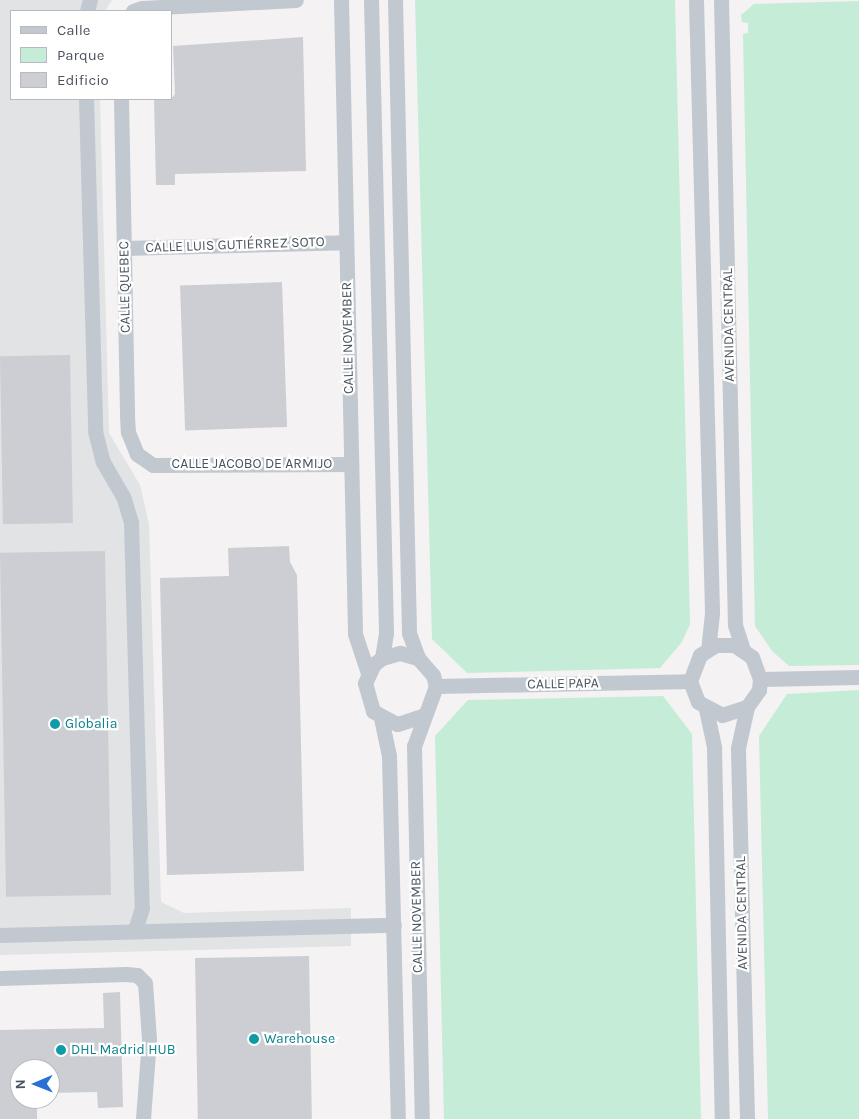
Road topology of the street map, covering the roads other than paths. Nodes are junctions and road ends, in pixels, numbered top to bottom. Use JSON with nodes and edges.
{"nodes":[{"id":1,"x":296,"y":0,"type":"edge"},
{"id":2,"x":341,"y":0,"type":"edge"},
{"id":3,"x":371,"y":0,"type":"edge"},
{"id":4,"x":395,"y":0,"type":"edge"},
{"id":5,"x":696,"y":0,"type":"edge"},
{"id":6,"x":721,"y":0,"type":"edge"},
{"id":7,"x":137,"y":9,"type":"edge"},
{"id":8,"x":86,"y":100,"type":"edge"},
{"id":9,"x":121,"y":100,"type":"edge"},
{"id":10,"x":346,"y":242,"type":"junction"},
{"id":11,"x":124,"y":248,"type":"junction"},
{"id":12,"x":351,"y":464,"type":"junction"},
{"id":13,"x":153,"y":465,"type":"joint"},
{"id":14,"x":708,"y":649,"type":"junction"},
{"id":15,"x":743,"y":649,"type":"junction"},
{"id":16,"x":382,"y":658,"type":"junction"},
{"id":17,"x":418,"y":658,"type":"junction"},
{"id":18,"x":368,"y":673,"type":"junction"},
{"id":19,"x":859,"y":677,"type":"edge"},
{"id":20,"x":760,"y":679,"type":"junction"},
{"id":21,"x":690,"y":682,"type":"junction"},
{"id":22,"x":436,"y":686,"type":"junction"},
{"id":23,"x":747,"y":707,"type":"junction"},
{"id":24,"x":706,"y":709,"type":"junction"},
{"id":25,"x":422,"y":716,"type":"junction"},
{"id":26,"x":381,"y":718,"type":"junction"},
{"id":27,"x":394,"y":925,"type":"junction"},
{"id":28,"x":135,"y":930,"type":"junction"},
{"id":29,"x":0,"y":935,"type":"edge"},
{"id":30,"x":0,"y":978,"type":"edge"},
{"id":31,"x":143,"y":1119,"type":"edge"},
{"id":32,"x":398,"y":1119,"type":"edge"},
{"id":33,"x":422,"y":1119,"type":"edge"},
{"id":34,"x":722,"y":1119,"type":"edge"},
{"id":35,"x":747,"y":1119,"type":"edge"}],
"edges":[{"from":1,"to":7,"type":"street"},
{"from":2,"to":10,"type":"street","name":"CALLE NOVEMBER"},
{"from":3,"to":16,"type":"street"},
{"from":4,"to":17,"type":"street"},
{"from":5,"to":14,"type":"street","name":"AVENIDA CENTRAL"},
{"from":6,"to":15,"type":"street","name":"AVENIDA CENTRAL"},
{"from":8,"to":28,"type":"street"},
{"from":9,"to":11,"type":"street","name":"CALLE QUEBEC"},
{"from":10,"to":11,"type":"street","name":"CALLE LUIS GUTIÉRREZ SOTO"},
{"from":10,"to":12,"type":"street","name":"CALLE NOVEMBER"},
{"from":11,"to":13,"type":"street","name":"CALLE QUEBEC"},
{"from":12,"to":13,"type":"street","name":"CALLE JACOBO DE ARMIJO"},
{"from":12,"to":18,"type":"street","name":"CALLE NOVEMBER"},
{"from":14,"to":15,"type":"street"},
{"from":14,"to":21,"type":"street"},
{"from":15,"to":20,"type":"street"},
{"from":16,"to":17,"type":"street"},
{"from":16,"to":18,"type":"street"},
{"from":17,"to":22,"type":"street"},
{"from":18,"to":26,"type":"street"},
{"from":19,"to":20,"type":"street"},
{"from":20,"to":23,"type":"street"},
{"from":21,"to":22,"type":"street","name":"CALLE PAPA"},
{"from":21,"to":24,"type":"street"},
{"from":22,"to":25,"type":"street"},
{"from":23,"to":24,"type":"street"},
{"from":23,"to":35,"type":"street","name":"AVENIDA CENTRAL"},
{"from":24,"to":34,"type":"street","name":"AVENIDA CENTRAL"},
{"from":25,"to":26,"type":"street"},
{"from":25,"to":33,"type":"street","name":"CALLE NOVEMBER"},
{"from":26,"to":27,"type":"street","name":"CALLE NOVEMBER"},
{"from":27,"to":28,"type":"street","name":"CALLE NOVEMBER"},
{"from":27,"to":32,"type":"street","name":"CALLE NOVEMBER"},
{"from":28,"to":29,"type":"street","name":"CALLE NOVEMBER"},
{"from":30,"to":31,"type":"street"}]}
